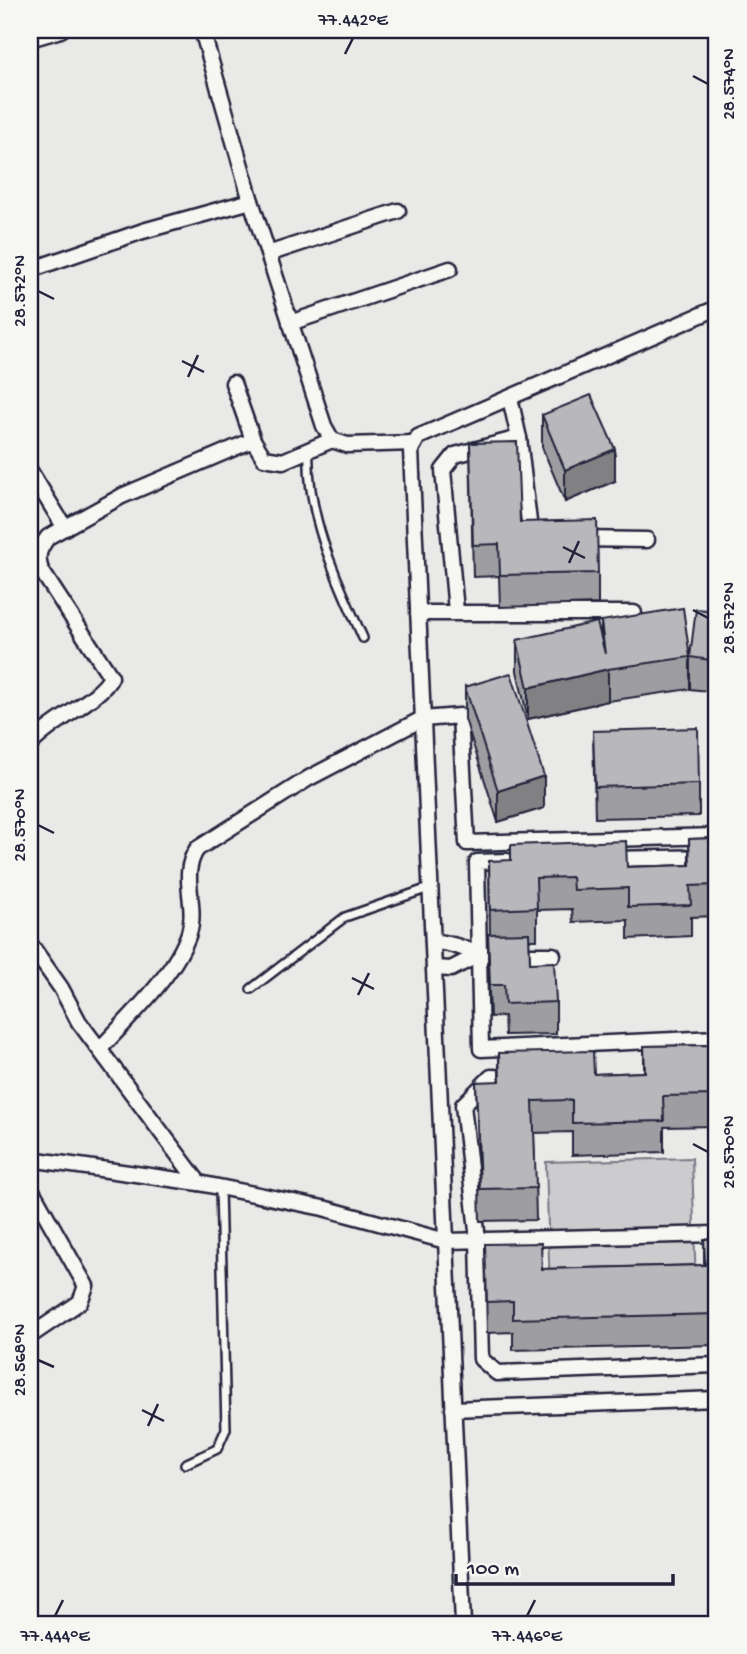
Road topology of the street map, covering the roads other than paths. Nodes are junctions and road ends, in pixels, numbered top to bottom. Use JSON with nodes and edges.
{"nodes":[{"id":1,"x":61,"y":30,"type":"edge"},
{"id":2,"x":202,"y":30,"type":"edge"},
{"id":3,"x":30,"y":39,"type":"edge"},
{"id":4,"x":251,"y":201,"type":"junction"},
{"id":5,"x":398,"y":211,"type":"dead end"},
{"id":6,"x":268,"y":254,"type":"junction"},
{"id":7,"x":450,"y":269,"type":"dead end"},
{"id":8,"x":30,"y":270,"type":"edge"},
{"id":9,"x":717,"y":308,"type":"edge"},
{"id":10,"x":290,"y":323,"type":"junction"},
{"id":11,"x":233,"y":383,"type":"dead end"},
{"id":12,"x":510,"y":398,"type":"junction"},
{"id":13,"x":519,"y":438,"type":"junction"},
{"id":14,"x":253,"y":440,"type":"junction"},
{"id":15,"x":332,"y":440,"type":"junction"},
{"id":16,"x":414,"y":443,"type":"junction"},
{"id":17,"x":309,"y":450,"type":"junction"},
{"id":18,"x":30,"y":471,"type":"edge"},
{"id":19,"x":65,"y":528,"type":"junction"},
{"id":20,"x":647,"y":540,"type":"dead end"},
{"id":21,"x":456,"y":611,"type":"junction"},
{"id":22,"x":418,"y":613,"type":"junction"},
{"id":23,"x":634,"y":613,"type":"edge"},
{"id":24,"x":363,"y":638,"type":"dead end"},
{"id":25,"x":422,"y":719,"type":"junction"},
{"id":26,"x":30,"y":746,"type":"edge"},
{"id":27,"x":717,"y":836,"type":"edge"},
{"id":28,"x":717,"y":857,"type":"edge"},
{"id":29,"x":597,"y":859,"type":"edge"},
{"id":30,"x":517,"y":861,"type":"edge"},
{"id":31,"x":430,"y":888,"type":"junction"},
{"id":32,"x":433,"y":942,"type":"junction"},
{"id":33,"x":30,"y":944,"type":"edge"},
{"id":34,"x":480,"y":954,"type":"junction"},
{"id":35,"x":553,"y":955,"type":"dead end"},
{"id":36,"x":434,"y":968,"type":"junction"},
{"id":37,"x":251,"y":989,"type":"dead end"},
{"id":38,"x":717,"y":1038,"type":"edge"},
{"id":39,"x":100,"y":1049,"type":"junction"},
{"id":40,"x":538,"y":1078,"type":"edge"},
{"id":41,"x":30,"y":1159,"type":"edge"},
{"id":42,"x":199,"y":1183,"type":"junction"},
{"id":43,"x":30,"y":1188,"type":"edge"},
{"id":44,"x":220,"y":1188,"type":"junction"},
{"id":45,"x":717,"y":1234,"type":"edge"},
{"id":46,"x":478,"y":1240,"type":"junction"},
{"id":47,"x":446,"y":1241,"type":"junction"},
{"id":48,"x":30,"y":1336,"type":"edge"},
{"id":49,"x":717,"y":1365,"type":"edge"},
{"id":50,"x":717,"y":1399,"type":"edge"},
{"id":51,"x":453,"y":1409,"type":"junction"},
{"id":52,"x":185,"y":1464,"type":"dead end"},
{"id":53,"x":463,"y":1624,"type":"edge"}],
"edges":[{"from":1,"to":3,"type":"street"},
{"from":2,"to":4,"type":"street"},
{"from":4,"to":6,"type":"street"},
{"from":4,"to":8,"type":"street"},
{"from":5,"to":6,"type":"street"},
{"from":6,"to":10,"type":"street"},
{"from":7,"to":10,"type":"street"},
{"from":9,"to":12,"type":"street"},
{"from":10,"to":15,"type":"street"},
{"from":11,"to":14,"type":"street"},
{"from":12,"to":13,"type":"street"},
{"from":12,"to":16,"type":"street"},
{"from":13,"to":20,"type":"street"},
{"from":13,"to":21,"type":"street"},
{"from":14,"to":17,"type":"street"},
{"from":14,"to":19,"type":"street"},
{"from":15,"to":16,"type":"street"},
{"from":15,"to":17,"type":"street"},
{"from":16,"to":22,"type":"street"},
{"from":17,"to":24,"type":"lane"},
{"from":18,"to":19,"type":"street"},
{"from":19,"to":26,"type":"street"},
{"from":21,"to":22,"type":"street"},
{"from":21,"to":23,"type":"street"},
{"from":22,"to":25,"type":"street"},
{"from":25,"to":27,"type":"street"},
{"from":25,"to":31,"type":"street"},
{"from":25,"to":39,"type":"street"},
{"from":28,"to":29,"type":"street"},
{"from":30,"to":34,"type":"street"},
{"from":31,"to":32,"type":"street"},
{"from":31,"to":37,"type":"lane"},
{"from":32,"to":34,"type":"street"},
{"from":32,"to":36,"type":"street"},
{"from":33,"to":39,"type":"street"},
{"from":34,"to":35,"type":"street"},
{"from":34,"to":36,"type":"street"},
{"from":34,"to":38,"type":"street"},
{"from":36,"to":47,"type":"street"},
{"from":39,"to":42,"type":"street"},
{"from":40,"to":46,"type":"street"},
{"from":41,"to":42,"type":"street"},
{"from":42,"to":44,"type":"street"},
{"from":43,"to":48,"type":"street"},
{"from":44,"to":47,"type":"street"},
{"from":44,"to":52,"type":"lane"},
{"from":45,"to":46,"type":"street"},
{"from":46,"to":47,"type":"street"},
{"from":46,"to":49,"type":"street"},
{"from":47,"to":51,"type":"street"},
{"from":50,"to":51,"type":"street"},
{"from":51,"to":53,"type":"street"}]}
